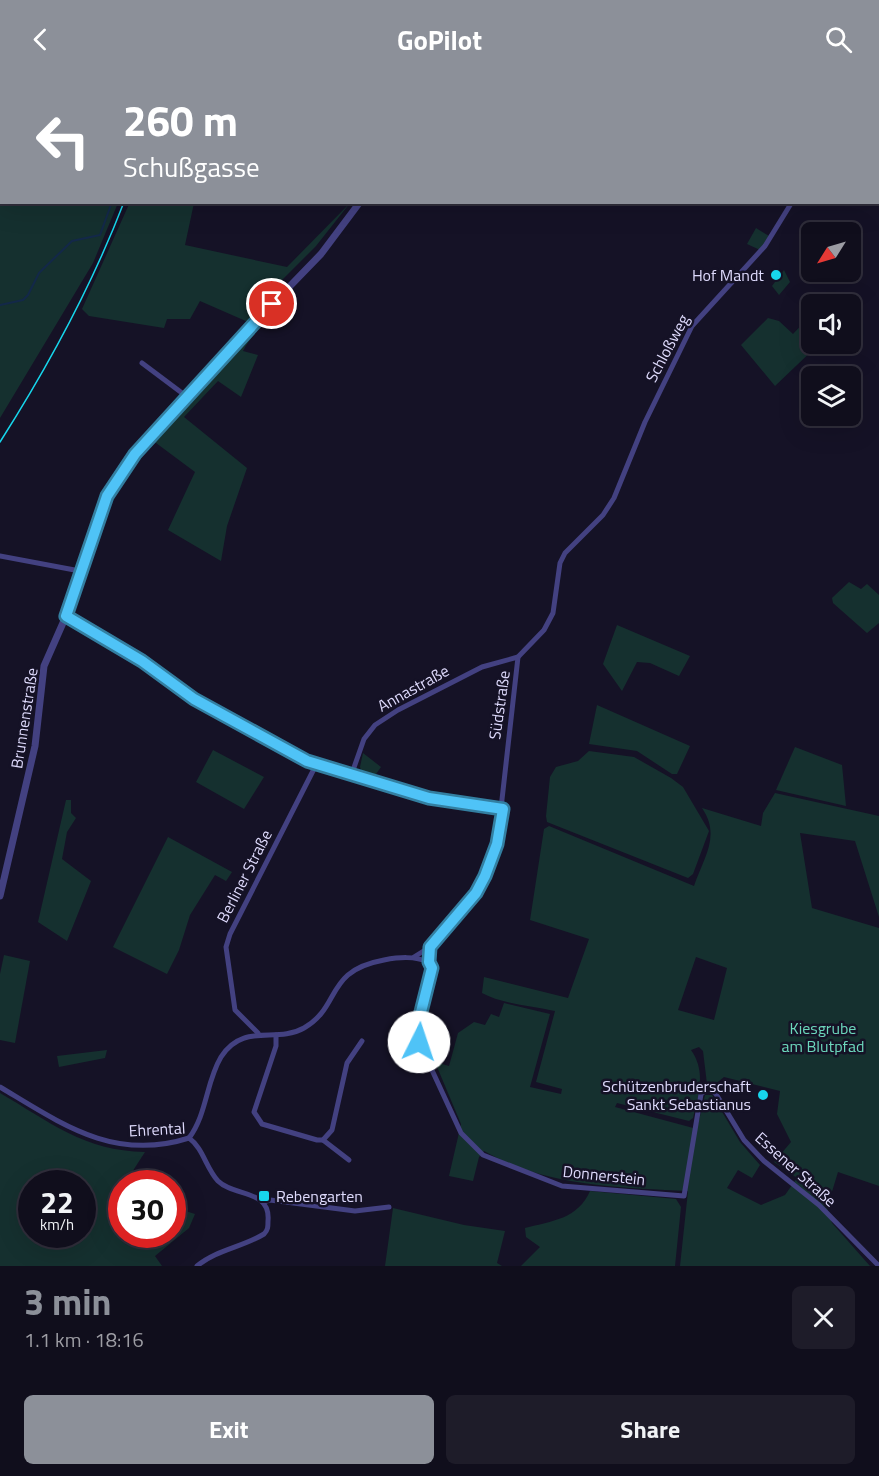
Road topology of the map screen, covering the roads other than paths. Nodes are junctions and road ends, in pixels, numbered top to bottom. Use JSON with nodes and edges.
{"nodes":[{"id":1,"x":358,"y":204,"type":"edge"},
{"id":2,"x":791,"y":204,"type":"edge"},
{"id":3,"x":142,"y":363,"type":"dead end"},
{"id":4,"x":186,"y":396,"type":"junction"},
{"id":5,"x":616,"y":495,"type":"joint"},
{"id":6,"x":0,"y":556,"type":"edge"},
{"id":7,"x":80,"y":571,"type":"junction"},
{"id":8,"x":66,"y":616,"type":"junction"},
{"id":9,"x":518,"y":657,"type":"junction"},
{"id":10,"x":316,"y":765,"type":"junction"},
{"id":11,"x":351,"y":776,"type":"junction"},
{"id":12,"x":503,"y":809,"type":"junction"},
{"id":13,"x":0,"y":896,"type":"edge"},
{"id":14,"x":430,"y":947,"type":"junction"},
{"id":15,"x":414,"y":957,"type":"junction"},
{"id":16,"x":429,"y":962,"type":"junction"},
{"id":17,"x":258,"y":1033,"type":"junction"},
{"id":18,"x":276,"y":1035,"type":"junction"},
{"id":19,"x":362,"y":1041,"type":"dead end"},
{"id":20,"x":0,"y":1087,"type":"edge"},
{"id":21,"x":704,"y":1090,"type":"joint"},
{"id":22,"x":189,"y":1138,"type":"junction"},
{"id":23,"x":323,"y":1140,"type":"junction"},
{"id":24,"x":349,"y":1160,"type":"dead end"},
{"id":25,"x":263,"y":1202,"type":"junction"},
{"id":26,"x":389,"y":1207,"type":"dead end"},
{"id":27,"x":196,"y":1266,"type":"edge"},
{"id":28,"x":879,"y":1266,"type":"edge"}],
"edges":[{"from":1,"to":4,"type":"street","name":"Brunnenstraße"},
{"from":2,"to":5,"type":"street","name":"Schloßweg"},
{"from":3,"to":4,"type":"street"},
{"from":4,"to":7,"type":"street","name":"Brunnenstraße"},
{"from":5,"to":9,"type":"street","name":"Südstraße"},
{"from":6,"to":7,"type":"street"},
{"from":7,"to":8,"type":"street","name":"Brunnenstraße"},
{"from":8,"to":10,"type":"street"},
{"from":8,"to":13,"type":"street","name":"Brunnenstraße"},
{"from":9,"to":11,"type":"street","name":"Annastraße"},
{"from":9,"to":12,"type":"street","name":"Südstraße"},
{"from":10,"to":11,"type":"street"},
{"from":10,"to":17,"type":"street","name":"Berliner Straße"},
{"from":11,"to":12,"type":"street"},
{"from":12,"to":14,"type":"street"},
{"from":14,"to":15,"type":"street"},
{"from":14,"to":16,"type":"street","name":"Donnerstein"},
{"from":15,"to":16,"type":"street"},
{"from":15,"to":18,"type":"street"},
{"from":16,"to":21,"type":"street","name":"Donnerstein"},
{"from":17,"to":18,"type":"street"},
{"from":17,"to":22,"type":"street"},
{"from":18,"to":23,"type":"street"},
{"from":19,"to":23,"type":"street"},
{"from":20,"to":22,"type":"street","name":"Ehrental"},
{"from":21,"to":28,"type":"street","name":"Essener Straße"},
{"from":22,"to":25,"type":"street","name":"Ehrental"},
{"from":23,"to":24,"type":"street"},
{"from":25,"to":26,"type":"street"},
{"from":25,"to":27,"type":"street"}]}
